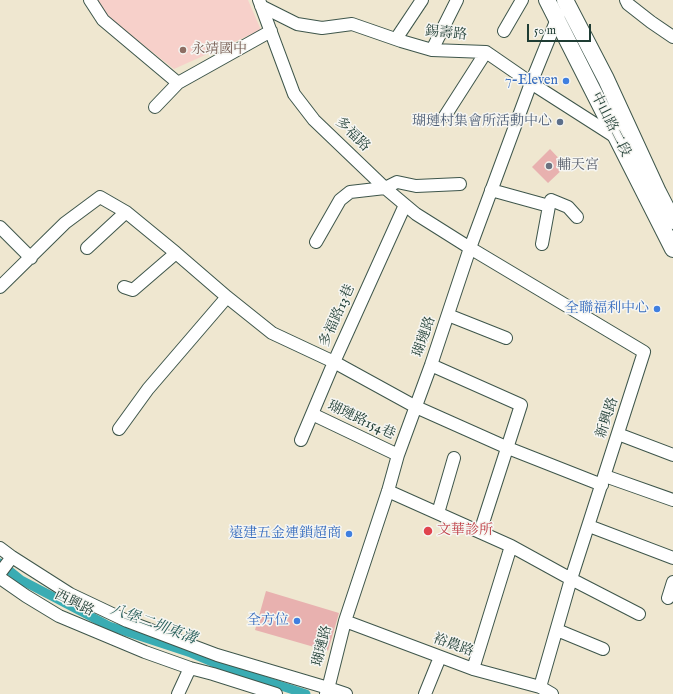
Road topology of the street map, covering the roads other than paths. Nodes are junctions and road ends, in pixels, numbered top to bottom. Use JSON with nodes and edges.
{"nodes":[{"id":1,"x":90,"y":0,"type":"edge"},
{"id":2,"x":422,"y":0,"type":"edge"},
{"id":3,"x":457,"y":0,"type":"edge"},
{"id":4,"x":522,"y":0,"type":"edge"},
{"id":5,"x":547,"y":0,"type":"edge"},
{"id":6,"x":565,"y":0,"type":"edge"},
{"id":7,"x":626,"y":0,"type":"edge"},
{"id":8,"x":260,"y":3,"type":"edge"},
{"id":9,"x":557,"y":20,"type":"junction"},
{"id":10,"x":271,"y":31,"type":"junction"},
{"id":11,"x":504,"y":31,"type":"dead end"},
{"id":12,"x":673,"y":37,"type":"edge"},
{"id":13,"x":396,"y":39,"type":"junction"},
{"id":14,"x":432,"y":50,"type":"junction"},
{"id":15,"x":486,"y":52,"type":"junction"},
{"id":16,"x":178,"y":83,"type":"junction"},
{"id":17,"x":530,"y":84,"type":"junction"},
{"id":18,"x":154,"y":107,"type":"dead end"},
{"id":19,"x":445,"y":116,"type":"dead end"},
{"id":20,"x":617,"y":138,"type":"junction"},
{"id":21,"x":460,"y":184,"type":"dead end"},
{"id":22,"x":385,"y":188,"type":"junction"},
{"id":23,"x":491,"y":190,"type":"junction"},
{"id":24,"x":405,"y":205,"type":"junction"},
{"id":25,"x":549,"y":206,"type":"junction"},
{"id":26,"x":126,"y":212,"type":"junction"},
{"id":27,"x":577,"y":217,"type":"dead end"},
{"id":28,"x":670,"y":225,"type":"edge"},
{"id":29,"x":0,"y":228,"type":"edge"},
{"id":30,"x":316,"y":242,"type":"dead end"},
{"id":31,"x":542,"y":244,"type":"dead end"},
{"id":32,"x":87,"y":248,"type":"dead end"},
{"id":33,"x":470,"y":248,"type":"junction"},
{"id":34,"x":673,"y":249,"type":"edge"},
{"id":35,"x":176,"y":253,"type":"junction"},
{"id":36,"x":31,"y":258,"type":"junction"},
{"id":37,"x":0,"y":287,"type":"edge"},
{"id":38,"x":124,"y":288,"type":"dead end"},
{"id":39,"x":227,"y":297,"type":"junction"},
{"id":40,"x":448,"y":315,"type":"junction"},
{"id":41,"x":506,"y":338,"type":"dead end"},
{"id":42,"x":334,"y":362,"type":"junction"},
{"id":43,"x":431,"y":364,"type":"junction"},
{"id":44,"x":416,"y":407,"type":"junction"},
{"id":45,"x":312,"y":414,"type":"junction"},
{"id":46,"x":118,"y":429,"type":"dead end"},
{"id":47,"x":618,"y":434,"type":"junction"},
{"id":48,"x":301,"y":440,"type":"dead end"},
{"id":49,"x":508,"y":448,"type":"junction"},
{"id":50,"x":398,"y":455,"type":"junction"},
{"id":51,"x":673,"y":455,"type":"edge"},
{"id":52,"x":454,"y":458,"type":"dead end"},
{"id":53,"x":604,"y":480,"type":"junction"},
{"id":54,"x":388,"y":491,"type":"junction"},
{"id":55,"x":673,"y":500,"type":"edge"},
{"id":56,"x":438,"y":513,"type":"junction"},
{"id":57,"x":589,"y":526,"type":"junction"},
{"id":58,"x":480,"y":532,"type":"junction"},
{"id":59,"x":511,"y":546,"type":"junction"},
{"id":60,"x":0,"y":548,"type":"edge"},
{"id":61,"x":12,"y":557,"type":"junction"},
{"id":62,"x":673,"y":558,"type":"edge"},
{"id":63,"x":0,"y":573,"type":"edge"},
{"id":64,"x":0,"y":578,"type":"edge"},
{"id":65,"x":571,"y":579,"type":"junction"},
{"id":66,"x":673,"y":582,"type":"edge"},
{"id":67,"x":668,"y":598,"type":"dead end"},
{"id":68,"x":639,"y":614,"type":"dead end"},
{"id":69,"x":345,"y":621,"type":"junction"},
{"id":70,"x":556,"y":630,"type":"junction"},
{"id":71,"x":603,"y":649,"type":"dead end"},
{"id":72,"x":440,"y":657,"type":"junction"},
{"id":73,"x":190,"y":668,"type":"junction"},
{"id":74,"x":473,"y":669,"type":"junction"},
{"id":75,"x":328,"y":690,"type":"edge"},
{"id":76,"x":547,"y":692,"type":"edge"},
{"id":77,"x":178,"y":694,"type":"edge"},
{"id":78,"x":276,"y":694,"type":"edge"},
{"id":79,"x":346,"y":694,"type":"edge"},
{"id":80,"x":425,"y":694,"type":"edge"}],
"edges":[{"from":1,"to":16,"type":"street"},
{"from":2,"to":13,"type":"street"},
{"from":3,"to":14,"type":"street"},
{"from":4,"to":11,"type":"street"},
{"from":5,"to":9,"type":"main road","name":"中山路二段"},
{"from":6,"to":9,"type":"street","name":"瑚璉路"},
{"from":6,"to":28,"type":"main road","name":"中山路二段"},
{"from":7,"to":12,"type":"street"},
{"from":8,"to":10,"type":"street","name":"多福路"},
{"from":8,"to":13,"type":"street","name":"錫壽路"},
{"from":9,"to":17,"type":"street","name":"瑚璉路"},
{"from":9,"to":20,"type":"main road","name":"中山路二段"},
{"from":10,"to":16,"type":"street"},
{"from":10,"to":22,"type":"street","name":"多福路"},
{"from":13,"to":14,"type":"street","name":"錫壽路"},
{"from":14,"to":15,"type":"street","name":"錫壽路"},
{"from":15,"to":17,"type":"street"},
{"from":15,"to":19,"type":"street"},
{"from":16,"to":18,"type":"street"},
{"from":17,"to":20,"type":"street"},
{"from":17,"to":23,"type":"street","name":"瑚璉路"},
{"from":20,"to":28,"type":"main road","name":"中山路二段"},
{"from":21,"to":22,"type":"street"},
{"from":22,"to":24,"type":"street","name":"多福路"},
{"from":22,"to":30,"type":"street"},
{"from":23,"to":25,"type":"street"},
{"from":23,"to":33,"type":"street","name":"瑚璉路"},
{"from":24,"to":33,"type":"street","name":"多福路"},
{"from":24,"to":42,"type":"street","name":"多福路13巷"},
{"from":25,"to":27,"type":"street"},
{"from":25,"to":31,"type":"street"},
{"from":26,"to":32,"type":"street"},
{"from":26,"to":35,"type":"street"},
{"from":26,"to":36,"type":"street"},
{"from":28,"to":34,"type":"main road","name":"中山路二段"},
{"from":29,"to":36,"type":"street"},
{"from":33,"to":40,"type":"street","name":"瑚璉路"},
{"from":33,"to":47,"type":"street","name":"新興路"},
{"from":35,"to":38,"type":"street"},
{"from":35,"to":39,"type":"street"},
{"from":36,"to":37,"type":"street"},
{"from":39,"to":42,"type":"street"},
{"from":39,"to":46,"type":"street"},
{"from":40,"to":41,"type":"street"},
{"from":40,"to":43,"type":"street","name":"瑚璉路"},
{"from":42,"to":44,"type":"street"},
{"from":42,"to":45,"type":"street","name":"多福路13巷"},
{"from":43,"to":44,"type":"street","name":"瑚璉路"},
{"from":43,"to":49,"type":"street"},
{"from":44,"to":49,"type":"street"},
{"from":44,"to":50,"type":"street","name":"瑚璉路"},
{"from":45,"to":48,"type":"street","name":"多福路13巷"},
{"from":45,"to":50,"type":"street","name":"瑚璉路154巷"},
{"from":47,"to":51,"type":"street"},
{"from":47,"to":53,"type":"street","name":"新興路"},
{"from":49,"to":53,"type":"street"},
{"from":49,"to":58,"type":"street"},
{"from":50,"to":54,"type":"street","name":"瑚璉路"},
{"from":52,"to":56,"type":"street"},
{"from":53,"to":55,"type":"street"},
{"from":53,"to":57,"type":"street","name":"新興路"},
{"from":54,"to":56,"type":"street"},
{"from":54,"to":69,"type":"street","name":"瑚璉路"},
{"from":56,"to":58,"type":"street"},
{"from":57,"to":62,"type":"street"},
{"from":57,"to":65,"type":"street","name":"新興路"},
{"from":58,"to":59,"type":"street"},
{"from":59,"to":65,"type":"street"},
{"from":59,"to":74,"type":"street"},
{"from":60,"to":61,"type":"street"},
{"from":61,"to":63,"type":"street"},
{"from":61,"to":75,"type":"street"},
{"from":64,"to":73,"type":"street","name":"西興路"},
{"from":65,"to":68,"type":"street"},
{"from":65,"to":70,"type":"street","name":"新興路"},
{"from":66,"to":67,"type":"street"},
{"from":69,"to":72,"type":"street","name":"裕農路"},
{"from":69,"to":75,"type":"street","name":"瑚璉路"},
{"from":70,"to":71,"type":"street"},
{"from":70,"to":76,"type":"street","name":"新興路"},
{"from":72,"to":74,"type":"street","name":"裕農路"},
{"from":72,"to":80,"type":"street"},
{"from":73,"to":77,"type":"street"},
{"from":73,"to":78,"type":"street","name":"西興路"},
{"from":74,"to":76,"type":"street","name":"裕農路"},
{"from":75,"to":79,"type":"street"}]}
